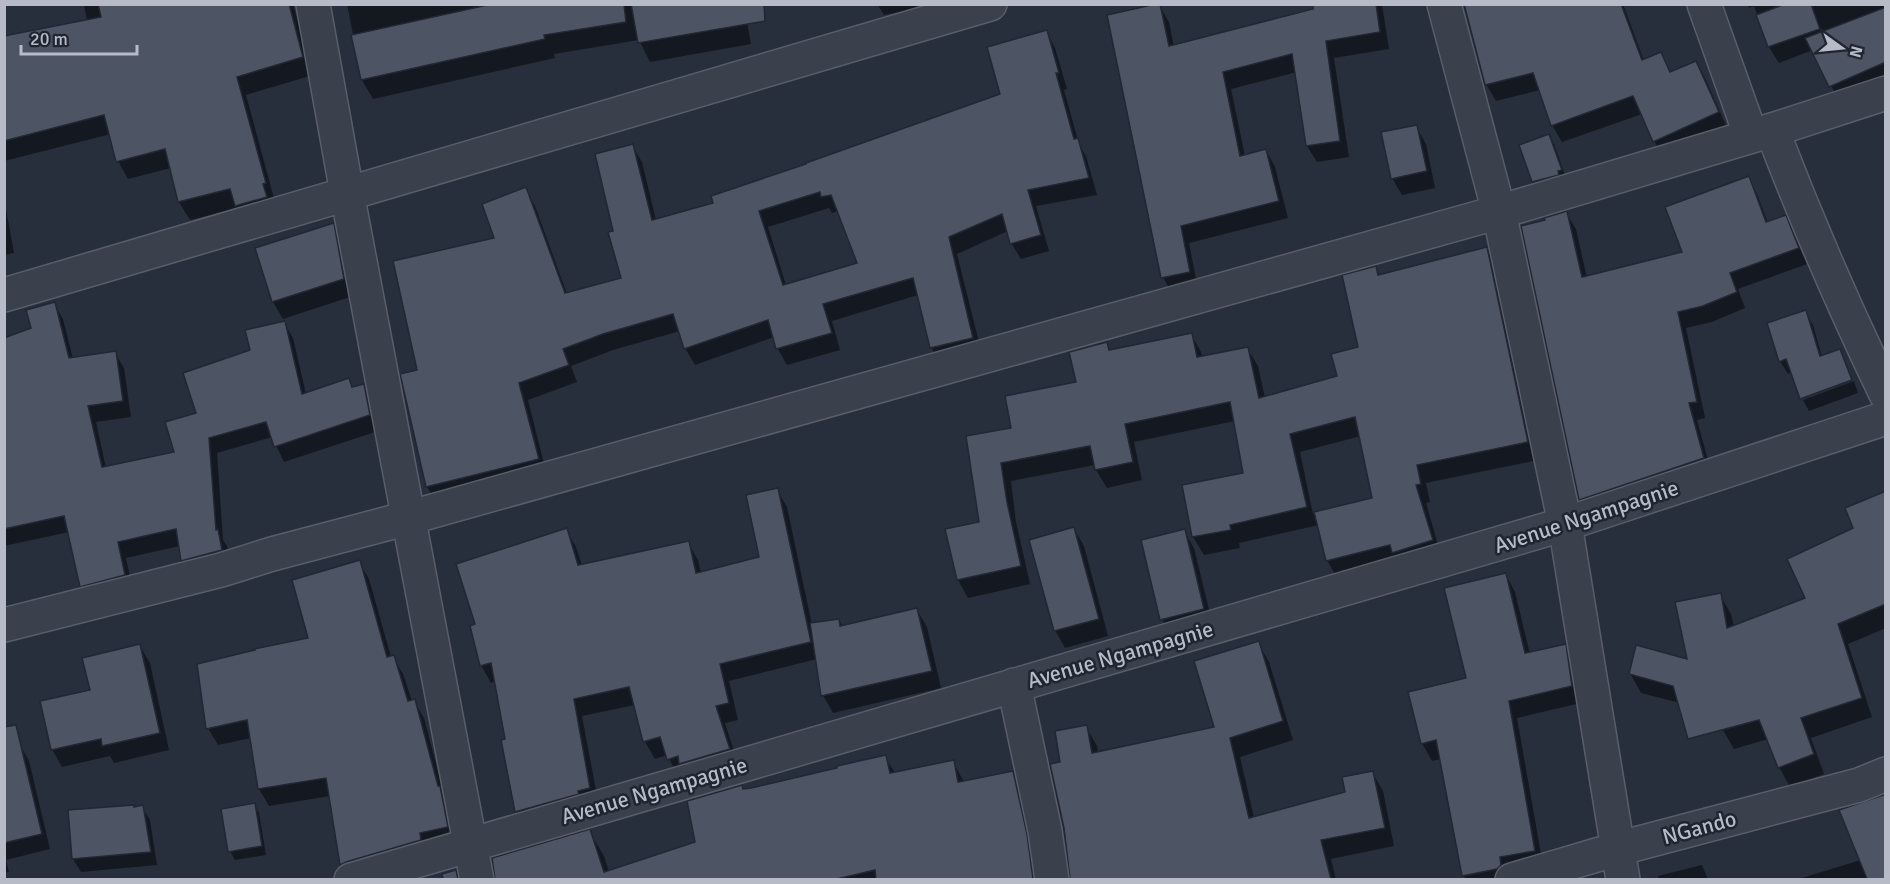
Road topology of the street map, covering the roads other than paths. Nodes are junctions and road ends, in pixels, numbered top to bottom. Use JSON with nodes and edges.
{"nodes":[{"id":1,"x":313,"y":4,"type":"edge"},
{"id":2,"x":990,"y":4,"type":"edge"},
{"id":3,"x":1444,"y":4,"type":"edge"},
{"id":4,"x":1704,"y":4,"type":"edge"},
{"id":5,"x":1886,"y":93,"type":"edge"},
{"id":6,"x":1761,"y":133,"type":"junction"},
{"id":7,"x":347,"y":193,"type":"junction"},
{"id":8,"x":1499,"y":212,"type":"junction"},
{"id":9,"x":4,"y":295,"type":"edge"},
{"id":10,"x":1886,"y":394,"type":"edge"},
{"id":11,"x":1886,"y":418,"type":"edge"},
{"id":12,"x":408,"y":518,"type":"junction"},
{"id":13,"x":1565,"y":524,"type":"junction"},
{"id":14,"x":4,"y":625,"type":"edge"},
{"id":15,"x":1014,"y":685,"type":"junction"},
{"id":16,"x":1886,"y":774,"type":"edge"},
{"id":17,"x":470,"y":844,"type":"junction"},
{"id":18,"x":1620,"y":864,"type":"edge"},
{"id":19,"x":351,"y":879,"type":"edge"},
{"id":20,"x":477,"y":879,"type":"edge"},
{"id":21,"x":1052,"y":879,"type":"edge"},
{"id":22,"x":1512,"y":879,"type":"edge"}],
"edges":[{"from":1,"to":7,"type":"street"},
{"from":2,"to":7,"type":"street"},
{"from":3,"to":8,"type":"street"},
{"from":4,"to":6,"type":"street"},
{"from":5,"to":6,"type":"street"},
{"from":6,"to":8,"type":"street"},
{"from":6,"to":10,"type":"street"},
{"from":7,"to":9,"type":"street"},
{"from":7,"to":12,"type":"street"},
{"from":8,"to":12,"type":"street"},
{"from":8,"to":13,"type":"street"},
{"from":11,"to":13,"type":"street","name":"Avenue Ngampagnie"},
{"from":12,"to":14,"type":"street"},
{"from":12,"to":17,"type":"street"},
{"from":13,"to":15,"type":"street","name":"Avenue Ngampagnie"},
{"from":13,"to":18,"type":"street"},
{"from":15,"to":17,"type":"street","name":"Avenue Ngampagnie"},
{"from":15,"to":21,"type":"street"},
{"from":16,"to":18,"type":"street","name":"NGando"},
{"from":17,"to":19,"type":"street","name":"Avenue Ngampagnie"},
{"from":17,"to":20,"type":"street"},
{"from":18,"to":22,"type":"street","name":"NGando"}]}
